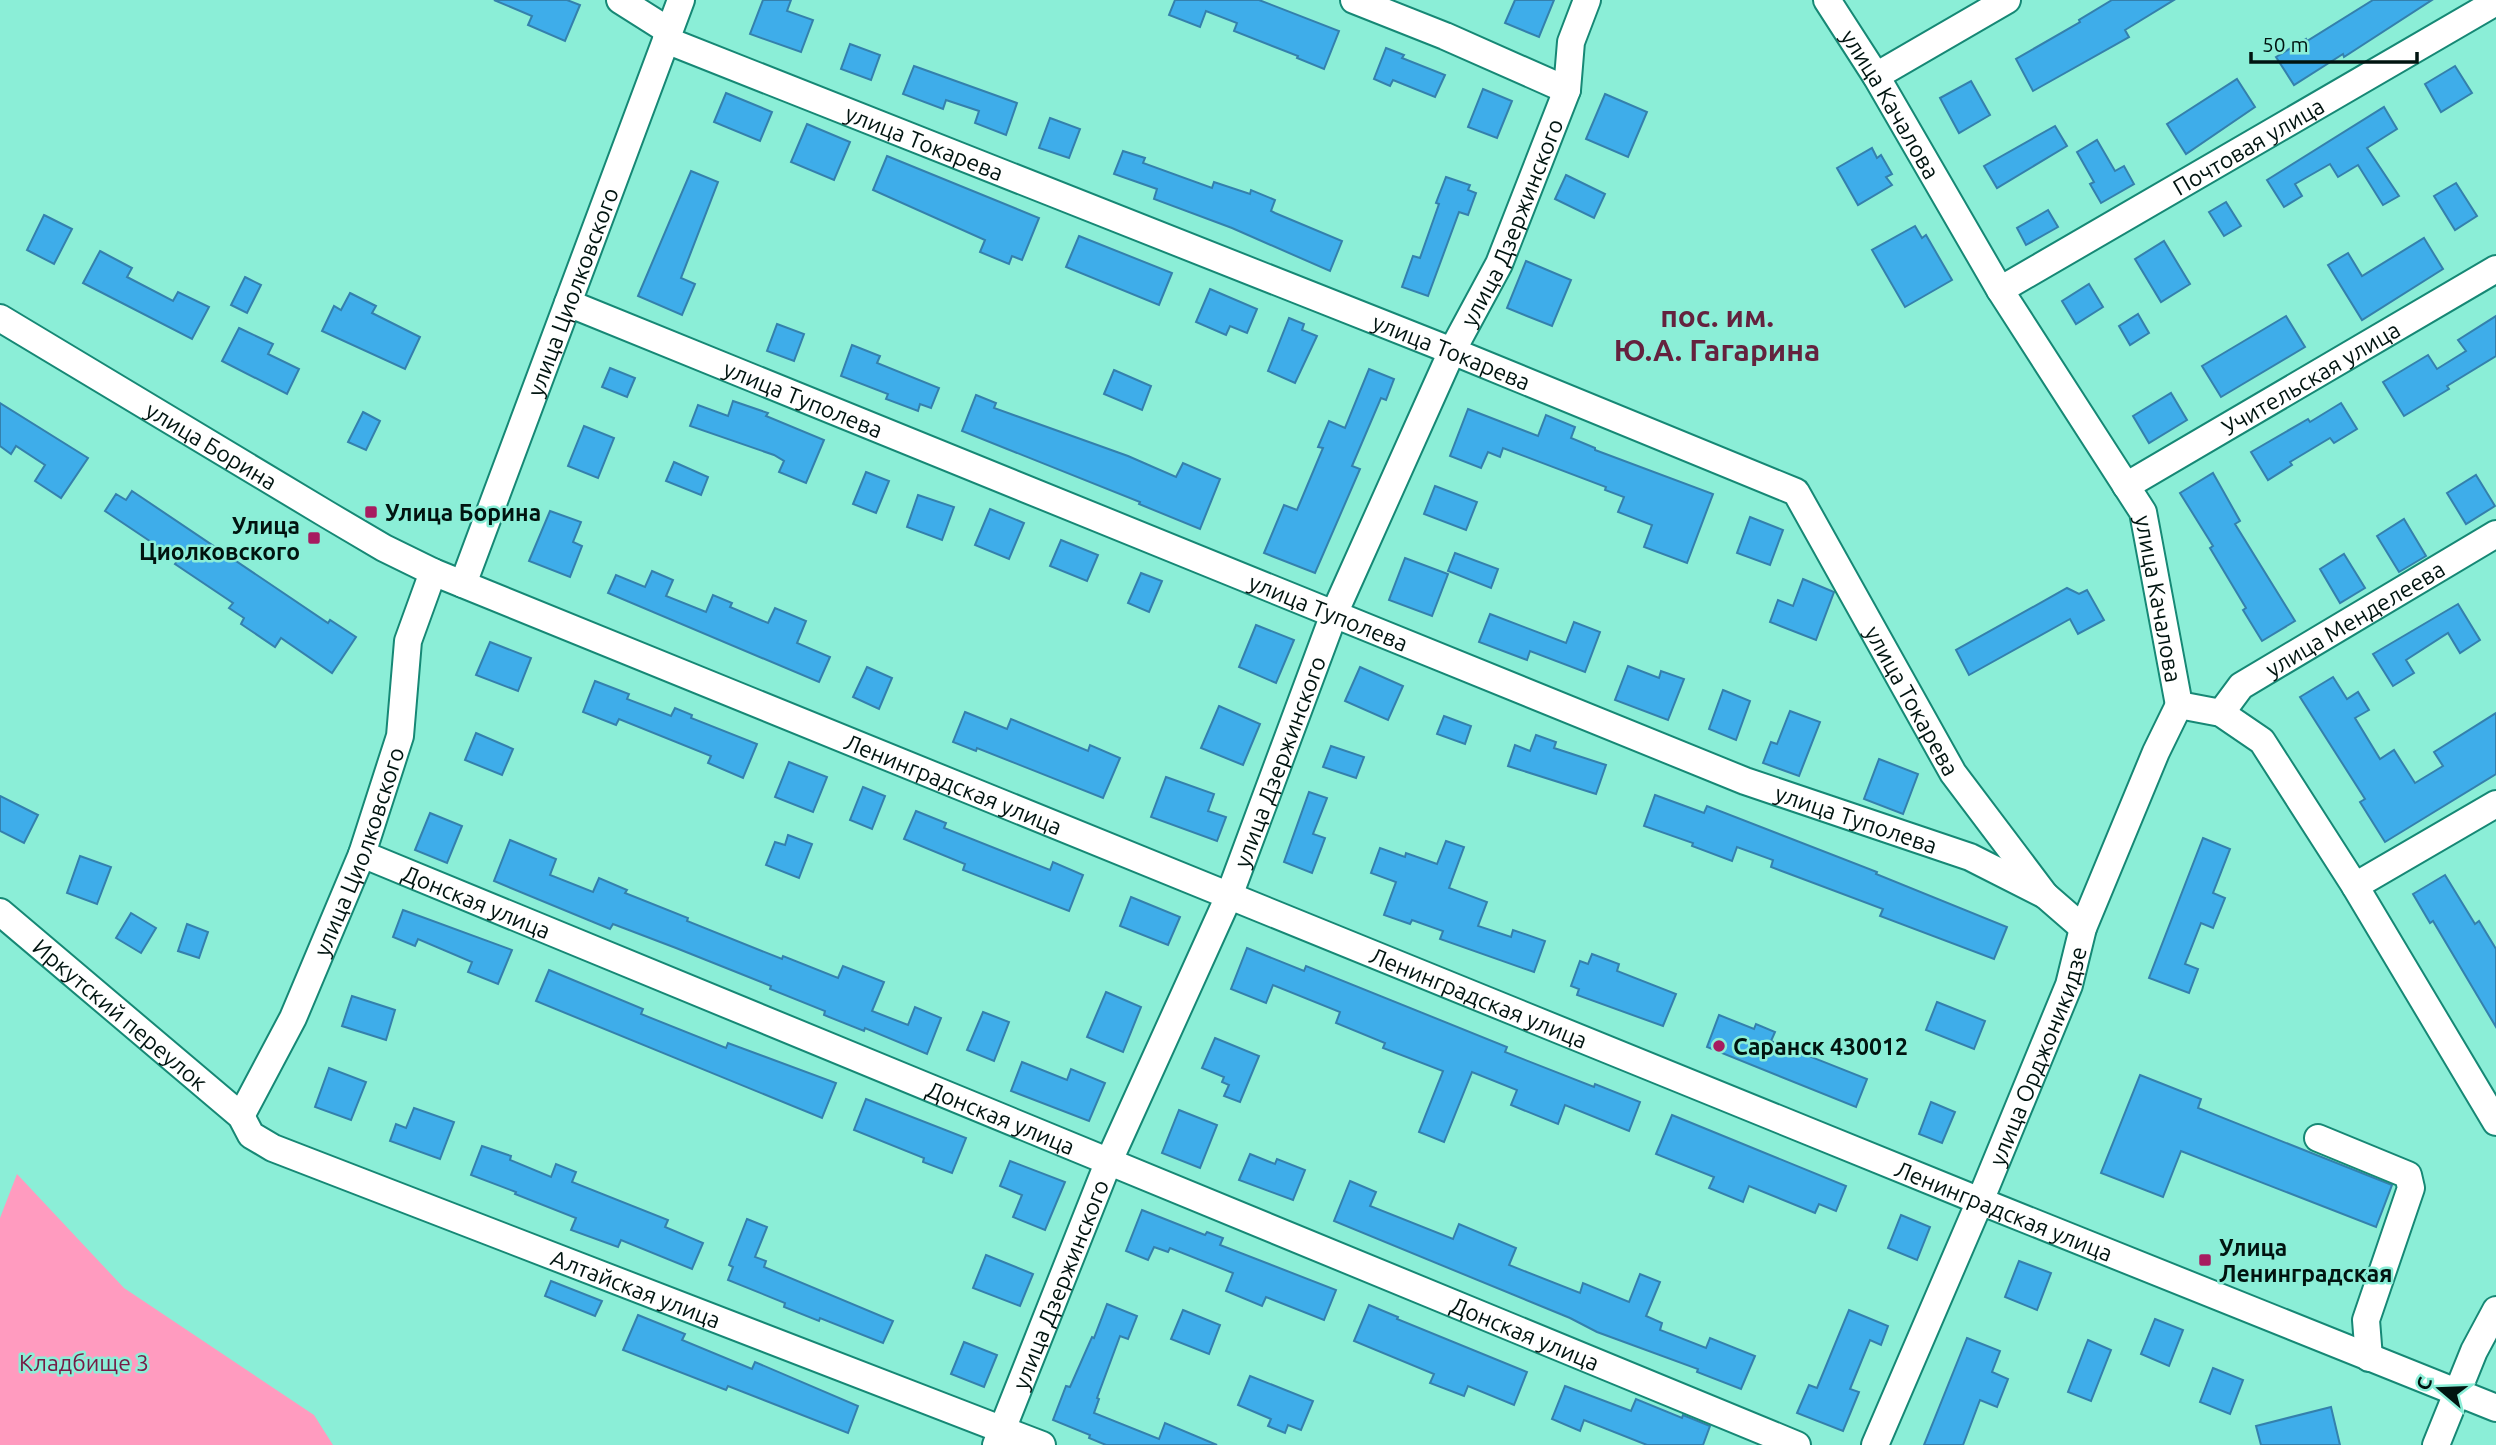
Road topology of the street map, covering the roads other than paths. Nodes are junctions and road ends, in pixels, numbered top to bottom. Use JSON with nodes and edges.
{"nodes":[{"id":1,"x":620,"y":0,"type":"edge"},
{"id":2,"x":681,"y":0,"type":"edge"},
{"id":3,"x":1354,"y":0,"type":"edge"},
{"id":4,"x":1587,"y":0,"type":"edge"},
{"id":5,"x":1827,"y":0,"type":"edge"},
{"id":6,"x":2007,"y":0,"type":"edge"},
{"id":7,"x":2496,"y":2,"type":"edge"},
{"id":8,"x":668,"y":35,"type":"junction"},
{"id":9,"x":1876,"y":76,"type":"junction"},
{"id":10,"x":1567,"y":90,"type":"junction"},
{"id":11,"x":2496,"y":269,"type":"edge"},
{"id":12,"x":2000,"y":290,"type":"junction"},
{"id":13,"x":568,"y":303,"type":"junction"},
{"id":14,"x":0,"y":318,"type":"edge"},
{"id":15,"x":1452,"y":351,"type":"junction"},
{"id":16,"x":2126,"y":486,"type":"junction"},
{"id":17,"x":2496,"y":534,"type":"edge"},
{"id":18,"x":433,"y":572,"type":"junction"},
{"id":19,"x":463,"y":584,"type":"junction"},
{"id":20,"x":1334,"y":614,"type":"junction"},
{"id":21,"x":2179,"y":705,"type":"junction"},
{"id":22,"x":2221,"y":713,"type":"junction"},
{"id":23,"x":2496,"y":804,"type":"edge"},
{"id":24,"x":362,"y":854,"type":"junction"},
{"id":25,"x":2355,"y":886,"type":"junction"},
{"id":26,"x":2045,"y":895,"type":"junction"},
{"id":27,"x":1228,"y":896,"type":"junction"},
{"id":28,"x":0,"y":912,"type":"edge"},
{"id":29,"x":2083,"y":928,"type":"junction"},
{"id":30,"x":2487,"y":1087,"type":"edge"},
{"id":31,"x":241,"y":1116,"type":"junction"},
{"id":32,"x":2496,"y":1122,"type":"edge"},
{"id":33,"x":2318,"y":1138,"type":"dead end"},
{"id":34,"x":1108,"y":1163,"type":"junction"},
{"id":35,"x":1980,"y":1201,"type":"junction"},
{"id":36,"x":2496,"y":1310,"type":"edge"},
{"id":37,"x":2485,"y":1345,"type":"edge"},
{"id":38,"x":2369,"y":1358,"type":"junction"},
{"id":39,"x":2456,"y":1394,"type":"junction"},
{"id":40,"x":2496,"y":1408,"type":"edge"},
{"id":41,"x":999,"y":1437,"type":"edge"},
{"id":42,"x":1042,"y":1445,"type":"edge"},
{"id":43,"x":1797,"y":1445,"type":"edge"},
{"id":44,"x":1875,"y":1445,"type":"edge"},
{"id":45,"x":2436,"y":1445,"type":"edge"}],
"edges":[{"from":1,"to":8,"type":"street","name":"улица Токарева"},
{"from":2,"to":8,"type":"street","name":"улица Циолковского"},
{"from":3,"to":10,"type":"street"},
{"from":4,"to":10,"type":"street","name":"улица Дзержинского"},
{"from":5,"to":9,"type":"street","name":"улица Качалова"},
{"from":6,"to":9,"type":"street"},
{"from":7,"to":12,"type":"street","name":"Почтовая улица"},
{"from":8,"to":13,"type":"street","name":"улица Циолковского"},
{"from":8,"to":15,"type":"street","name":"улица Токарева"},
{"from":9,"to":12,"type":"street","name":"улица Качалова"},
{"from":10,"to":15,"type":"street","name":"улица Дзержинского"},
{"from":11,"to":16,"type":"street","name":"Учительская улица"},
{"from":12,"to":16,"type":"street","name":"улица Качалова"},
{"from":13,"to":19,"type":"street","name":"улица Циолковского"},
{"from":13,"to":20,"type":"street","name":"улица Туполева"},
{"from":14,"to":18,"type":"street","name":"улица Борина"},
{"from":15,"to":20,"type":"street","name":"улица Дзержинского"},
{"from":15,"to":26,"type":"street","name":"улица Токарева"},
{"from":16,"to":21,"type":"street","name":"улица Качалова"},
{"from":17,"to":22,"type":"street","name":"улица Менделеева"},
{"from":18,"to":19,"type":"street","name":"улица Борина"},
{"from":18,"to":24,"type":"street","name":"улица Циолковского"},
{"from":19,"to":27,"type":"street","name":"Ленинградская улица"},
{"from":20,"to":26,"type":"street","name":"улица Туполева"},
{"from":20,"to":27,"type":"street","name":"улица Дзержинского"},
{"from":21,"to":22,"type":"street","name":"улица Качалова"},
{"from":21,"to":29,"type":"street","name":"улица Орджоникидзе"},
{"from":22,"to":25,"type":"street","name":"улица Качалова"},
{"from":23,"to":25,"type":"street"},
{"from":24,"to":31,"type":"street","name":"улица Циолковского"},
{"from":24,"to":34,"type":"street","name":"Донская улица"},
{"from":25,"to":30,"type":"street","name":"улица Качалова"},
{"from":26,"to":29,"type":"street","name":"улица Туполева"},
{"from":27,"to":34,"type":"street","name":"улица Дзержинского"},
{"from":27,"to":35,"type":"street","name":"Ленинградская улица"},
{"from":28,"to":31,"type":"street","name":"Иркутский переулок"},
{"from":29,"to":35,"type":"street","name":"улица Орджоникидзе"},
{"from":30,"to":32,"type":"street","name":"улица Качалова"},
{"from":31,"to":41,"type":"street","name":"Алтайская улица"},
{"from":33,"to":38,"type":"street"},
{"from":34,"to":41,"type":"street","name":"улица Дзержинского"},
{"from":34,"to":43,"type":"street","name":"Донская улица"},
{"from":35,"to":38,"type":"street","name":"Ленинградская улица"},
{"from":35,"to":44,"type":"street","name":"улица Орджоникидзе"},
{"from":36,"to":37,"type":"street"},
{"from":37,"to":39,"type":"street"},
{"from":38,"to":39,"type":"street","name":"Ленинградская улица"},
{"from":39,"to":40,"type":"street","name":"Ленинградская улица"},
{"from":39,"to":45,"type":"street"},
{"from":41,"to":42,"type":"street","name":"Алтайская улица"}]}
